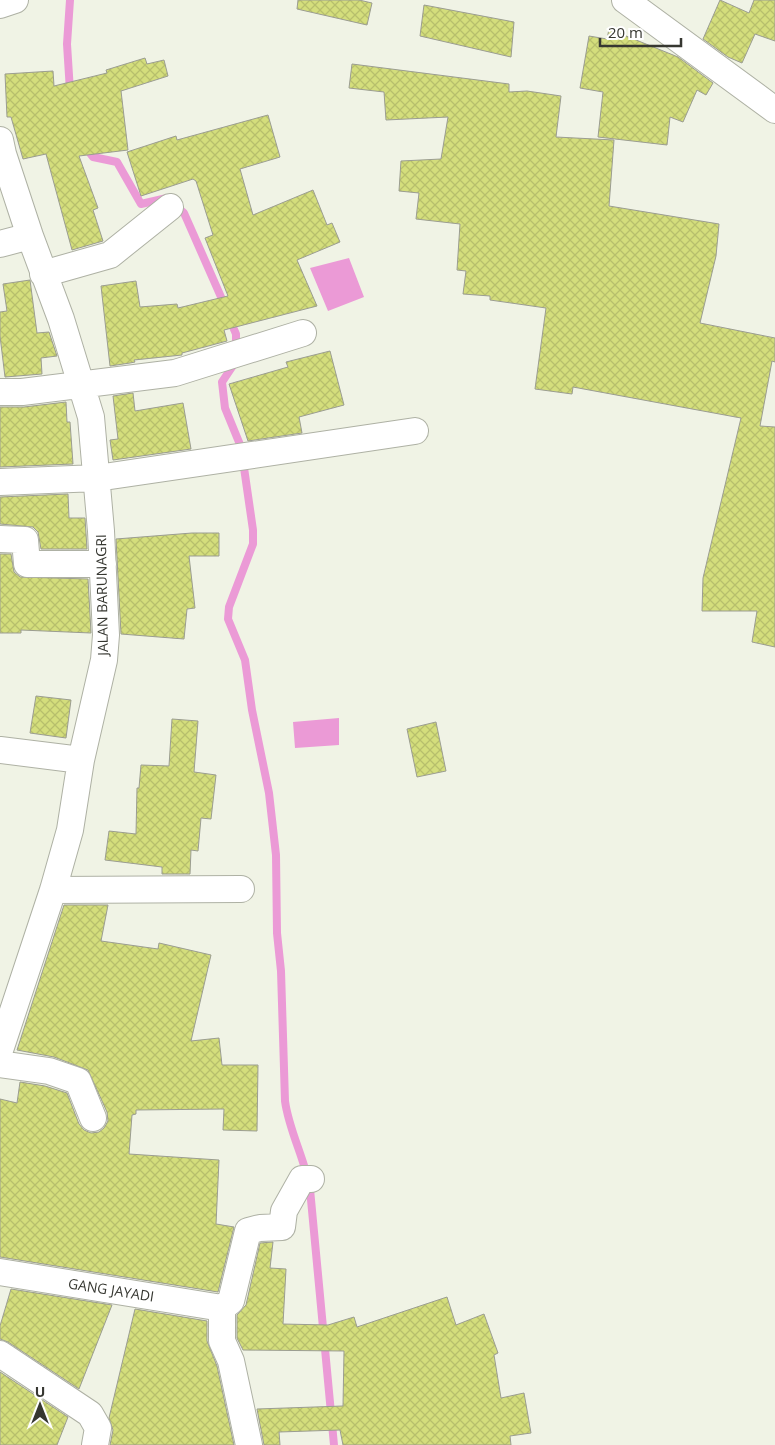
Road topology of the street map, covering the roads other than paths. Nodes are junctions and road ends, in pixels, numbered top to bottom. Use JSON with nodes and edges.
{"nodes":[{"id":1,"x":15,"y":0,"type":"edge"},
{"id":2,"x":625,"y":0,"type":"edge"},
{"id":3,"x":0,"y":5,"type":"edge"},
{"id":4,"x":775,"y":110,"type":"edge"},
{"id":5,"x":0,"y":140,"type":"edge"},
{"id":6,"x":170,"y":207,"type":"dead end"},
{"id":7,"x":30,"y":236,"type":"junction"},
{"id":8,"x":0,"y":244,"type":"edge"},
{"id":9,"x":43,"y":274,"type":"junction"},
{"id":10,"x":303,"y":333,"type":"dead end"},
{"id":11,"x":82,"y":385,"type":"junction"},
{"id":12,"x":0,"y":392,"type":"edge"},
{"id":13,"x":415,"y":431,"type":"dead end"},
{"id":14,"x":97,"y":478,"type":"junction"},
{"id":15,"x":0,"y":482,"type":"edge"},
{"id":16,"x":0,"y":539,"type":"edge"},
{"id":17,"x":103,"y":564,"type":"junction"},
{"id":18,"x":0,"y":750,"type":"edge"},
{"id":19,"x":80,"y":760,"type":"junction"},
{"id":20,"x":53,"y":890,"type":"junction"},
{"id":21,"x":241,"y":890,"type":"dead end"},
{"id":22,"x":0,"y":1050,"type":"edge"},
{"id":23,"x":0,"y":1064,"type":"edge"},
{"id":24,"x":92,"y":1118,"type":"dead end"},
{"id":25,"x":311,"y":1179,"type":"dead end"},
{"id":26,"x":0,"y":1272,"type":"edge"},
{"id":27,"x":222,"y":1308,"type":"junction"},
{"id":28,"x":0,"y":1354,"type":"edge"},
{"id":29,"x":95,"y":1445,"type":"edge"},
{"id":30,"x":249,"y":1445,"type":"edge"}],
"edges":[{"from":1,"to":3,"type":"street"},
{"from":2,"to":4,"type":"street"},
{"from":5,"to":7,"type":"street","name":"JALAN BARUNAGRI"},
{"from":6,"to":9,"type":"street"},
{"from":7,"to":8,"type":"street"},
{"from":7,"to":9,"type":"street","name":"JALAN BARUNAGRI"},
{"from":9,"to":11,"type":"street","name":"JALAN BARUNAGRI"},
{"from":10,"to":11,"type":"street"},
{"from":11,"to":12,"type":"street"},
{"from":11,"to":14,"type":"street","name":"JALAN BARUNAGRI"},
{"from":13,"to":14,"type":"street"},
{"from":14,"to":15,"type":"street"},
{"from":14,"to":17,"type":"street","name":"JALAN BARUNAGRI"},
{"from":16,"to":17,"type":"street"},
{"from":17,"to":19,"type":"street","name":"JALAN BARUNAGRI"},
{"from":18,"to":19,"type":"street"},
{"from":19,"to":20,"type":"street","name":"JALAN BARUNAGRI"},
{"from":20,"to":21,"type":"street"},
{"from":20,"to":22,"type":"street","name":"JALAN BARUNAGRI"},
{"from":23,"to":24,"type":"street"},
{"from":25,"to":27,"type":"street"},
{"from":26,"to":27,"type":"street","name":"GANG JAYADI"},
{"from":27,"to":30,"type":"street"},
{"from":28,"to":29,"type":"street"}]}
